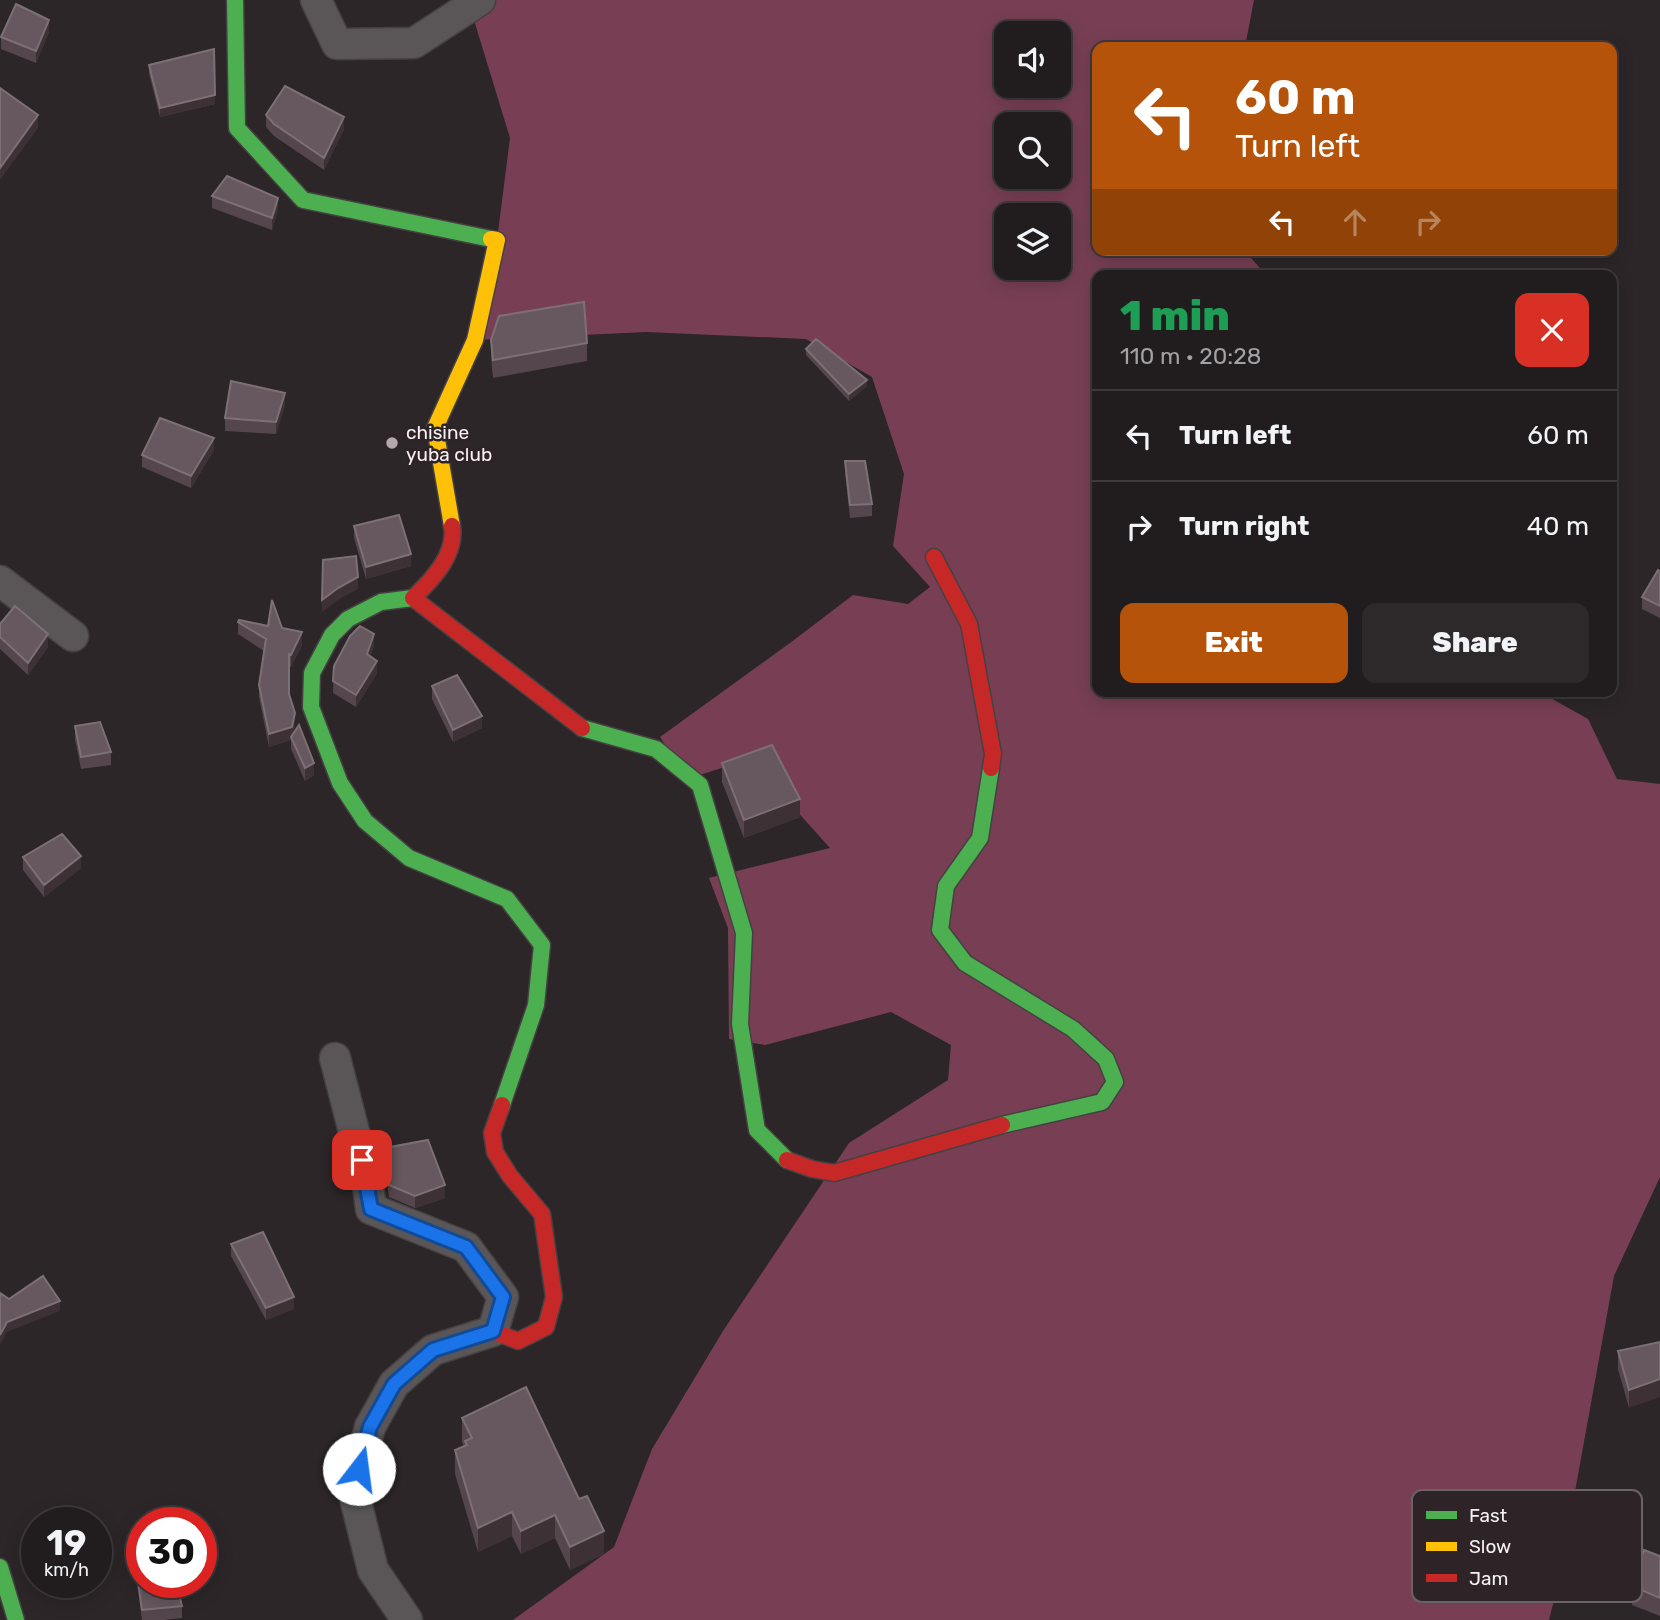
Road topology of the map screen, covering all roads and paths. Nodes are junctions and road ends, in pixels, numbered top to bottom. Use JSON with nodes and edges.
{"nodes":[{"id":1,"x":235,"y":0,"type":"edge"},
{"id":2,"x":316,"y":0,"type":"edge"},
{"id":3,"x":480,"y":0,"type":"edge"},
{"id":4,"x":934,"y":557,"type":"dead end"},
{"id":5,"x":0,"y":581,"type":"edge"},
{"id":6,"x":413,"y":598,"type":"junction"},
{"id":7,"x":73,"y":636,"type":"dead end"},
{"id":8,"x":335,"y":1058,"type":"dead end"},
{"id":9,"x":493,"y":1331,"type":"junction"},
{"id":10,"x":0,"y":1567,"type":"edge"},
{"id":11,"x":16,"y":1620,"type":"edge"},
{"id":12,"x":407,"y":1620,"type":"edge"}],
"edges":[{"from":1,"to":6,"type":"street"},
{"from":2,"to":3,"type":"street"},
{"from":4,"to":6,"type":"street"},
{"from":5,"to":7,"type":"street"},
{"from":6,"to":9,"type":"street"},
{"from":8,"to":9,"type":"street"},
{"from":9,"to":12,"type":"street"},
{"from":10,"to":11,"type":"street"}]}
